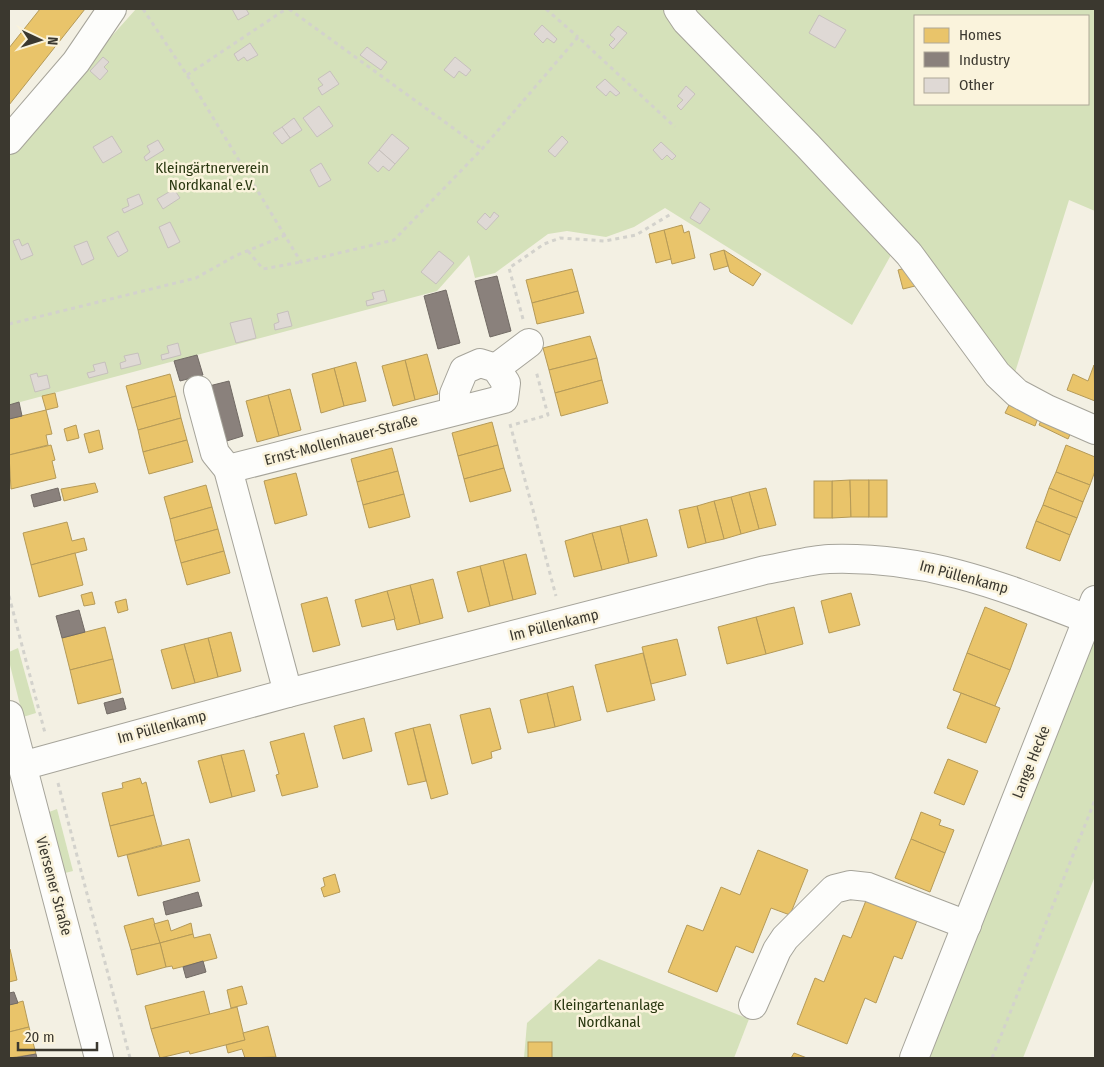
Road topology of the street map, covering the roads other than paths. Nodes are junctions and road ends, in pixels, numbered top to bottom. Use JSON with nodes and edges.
{"nodes":[{"id":1,"x":112,"y":9,"type":"edge"},
{"id":2,"x":678,"y":9,"type":"edge"},
{"id":3,"x":9,"y":140,"type":"edge"},
{"id":4,"x":529,"y":343,"type":"dead end"},
{"id":5,"x":496,"y":368,"type":"junction"},
{"id":6,"x":198,"y":390,"type":"dead end"},
{"id":7,"x":454,"y":410,"type":"junction"},
{"id":8,"x":1095,"y":430,"type":"edge"},
{"id":9,"x":228,"y":469,"type":"junction"},
{"id":10,"x":1091,"y":609,"type":"edge"},
{"id":11,"x":288,"y":693,"type":"junction"},
{"id":12,"x":9,"y":715,"type":"edge"},
{"id":13,"x":22,"y":766,"type":"junction"},
{"id":14,"x":967,"y":925,"type":"junction"},
{"id":15,"x":753,"y":1005,"type":"dead end"},
{"id":16,"x":98,"y":1058,"type":"edge"},
{"id":17,"x":914,"y":1058,"type":"edge"}],
"edges":[{"from":1,"to":3,"type":"street"},
{"from":2,"to":8,"type":"street"},
{"from":4,"to":5,"type":"street"},
{"from":5,"to":7,"type":"street"},
{"from":5,"to":7,"type":"street","name":"Ernst-Mollenhauer-Straße"},
{"from":6,"to":9,"type":"street"},
{"from":7,"to":9,"type":"street","name":"Ernst-Mollenhauer-Straße"},
{"from":9,"to":11,"type":"street"},
{"from":10,"to":11,"type":"street","name":"Im Püllenkamp"},
{"from":10,"to":14,"type":"street","name":"Lange Hecke"},
{"from":11,"to":13,"type":"street","name":"Im Püllenkamp"},
{"from":12,"to":13,"type":"street","name":"Viersener Straße"},
{"from":13,"to":16,"type":"street","name":"Viersener Straße"},
{"from":14,"to":15,"type":"street"},
{"from":14,"to":17,"type":"street","name":"Lange Hecke"}]}
